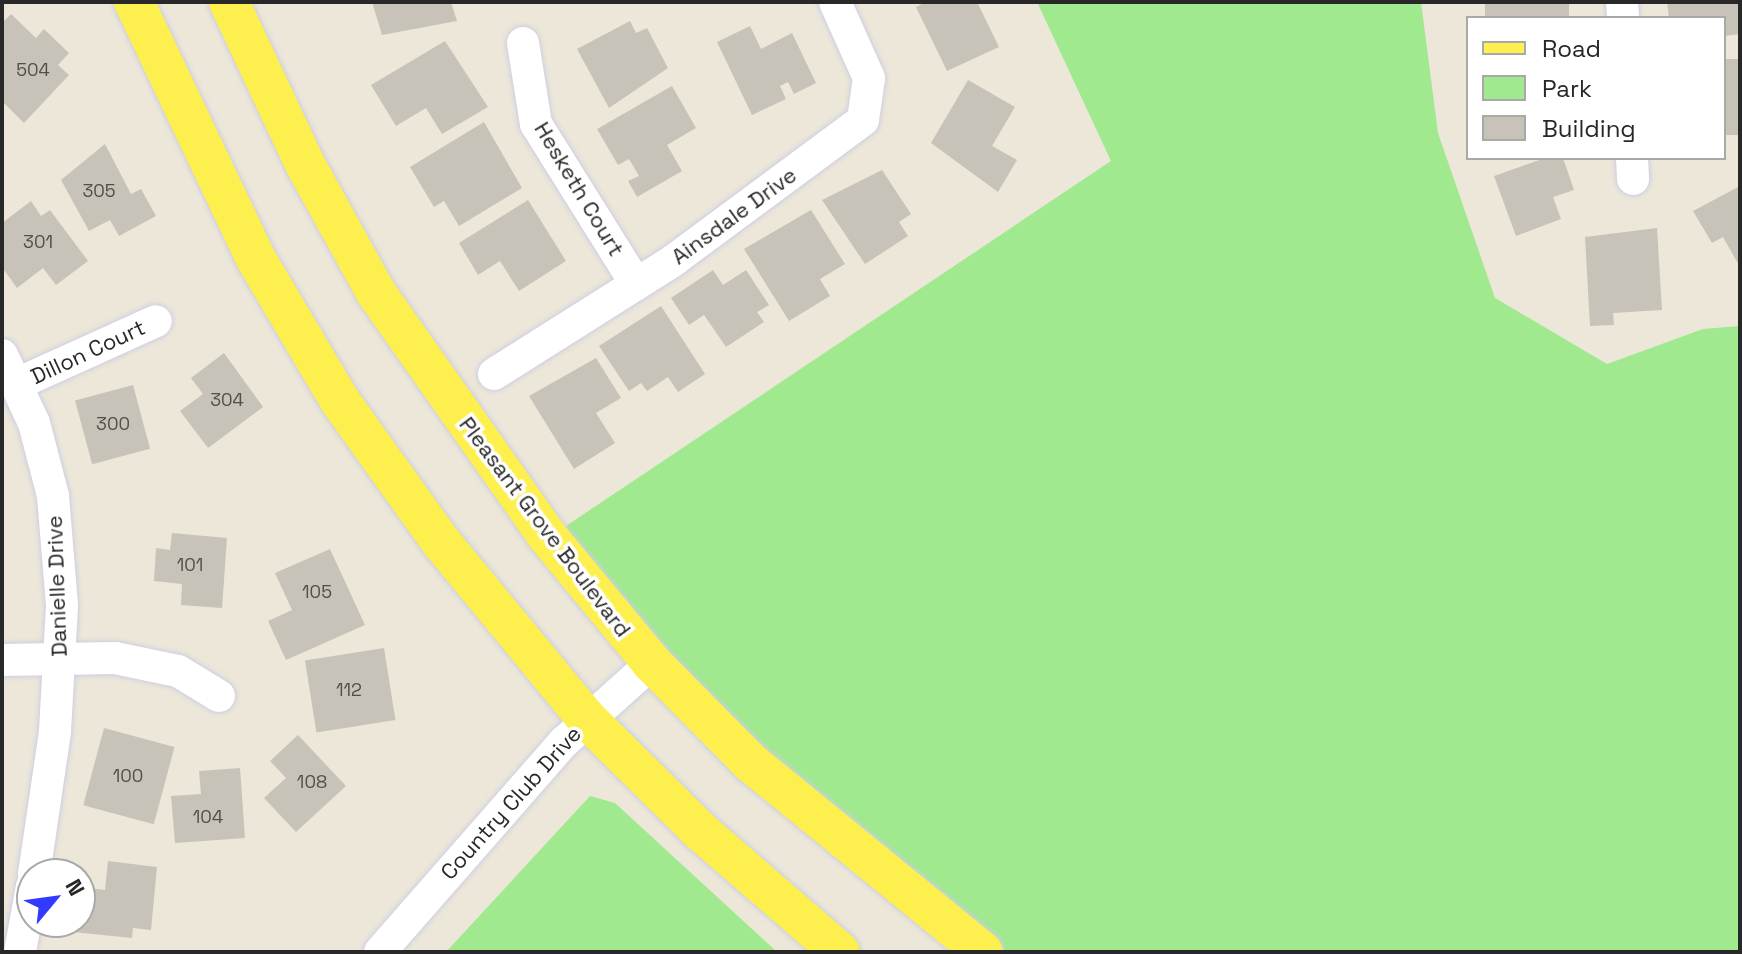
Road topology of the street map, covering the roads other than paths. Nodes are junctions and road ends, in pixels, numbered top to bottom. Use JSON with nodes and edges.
{"nodes":[{"id":1,"x":134,"y":2,"type":"edge"},
{"id":2,"x":229,"y":2,"type":"edge"},
{"id":3,"x":835,"y":2,"type":"edge"},
{"id":4,"x":523,"y":43,"type":"dead end"},
{"id":5,"x":636,"y":284,"type":"junction"},
{"id":6,"x":156,"y":321,"type":"dead end"},
{"id":7,"x":2,"y":355,"type":"edge"},
{"id":8,"x":494,"y":374,"type":"dead end"},
{"id":9,"x":19,"y":383,"type":"junction"},
{"id":10,"x":61,"y":657,"type":"junction"},
{"id":11,"x":2,"y":660,"type":"edge"},
{"id":12,"x":652,"y":663,"type":"junction"},
{"id":13,"x":219,"y":696,"type":"dead end"},
{"id":14,"x":587,"y":719,"type":"junction"},
{"id":15,"x":36,"y":858,"type":"edge"},
{"id":16,"x":380,"y":952,"type":"edge"},
{"id":17,"x":840,"y":952,"type":"edge"},
{"id":18,"x":983,"y":952,"type":"edge"}],
"edges":[{"from":1,"to":14,"type":"main road"},
{"from":2,"to":12,"type":"main road","name":"Pleasant Grove Boulevard"},
{"from":3,"to":5,"type":"street","name":"Ainsdale Drive"},
{"from":4,"to":5,"type":"street","name":"Hesketh Court"},
{"from":5,"to":8,"type":"street","name":"Ainsdale Drive"},
{"from":6,"to":9,"type":"street","name":"Dillon Court"},
{"from":7,"to":9,"type":"street","name":"Danielle Drive"},
{"from":9,"to":10,"type":"street","name":"Danielle Drive"},
{"from":10,"to":11,"type":"street"},
{"from":10,"to":13,"type":"street"},
{"from":10,"to":15,"type":"street","name":"Danielle Drive"},
{"from":12,"to":14,"type":"street","name":"Country Club Drive"},
{"from":12,"to":18,"type":"main road","name":"Pleasant Grove Boulevard"},
{"from":14,"to":16,"type":"street","name":"Country Club Drive"},
{"from":14,"to":17,"type":"main road"}]}
